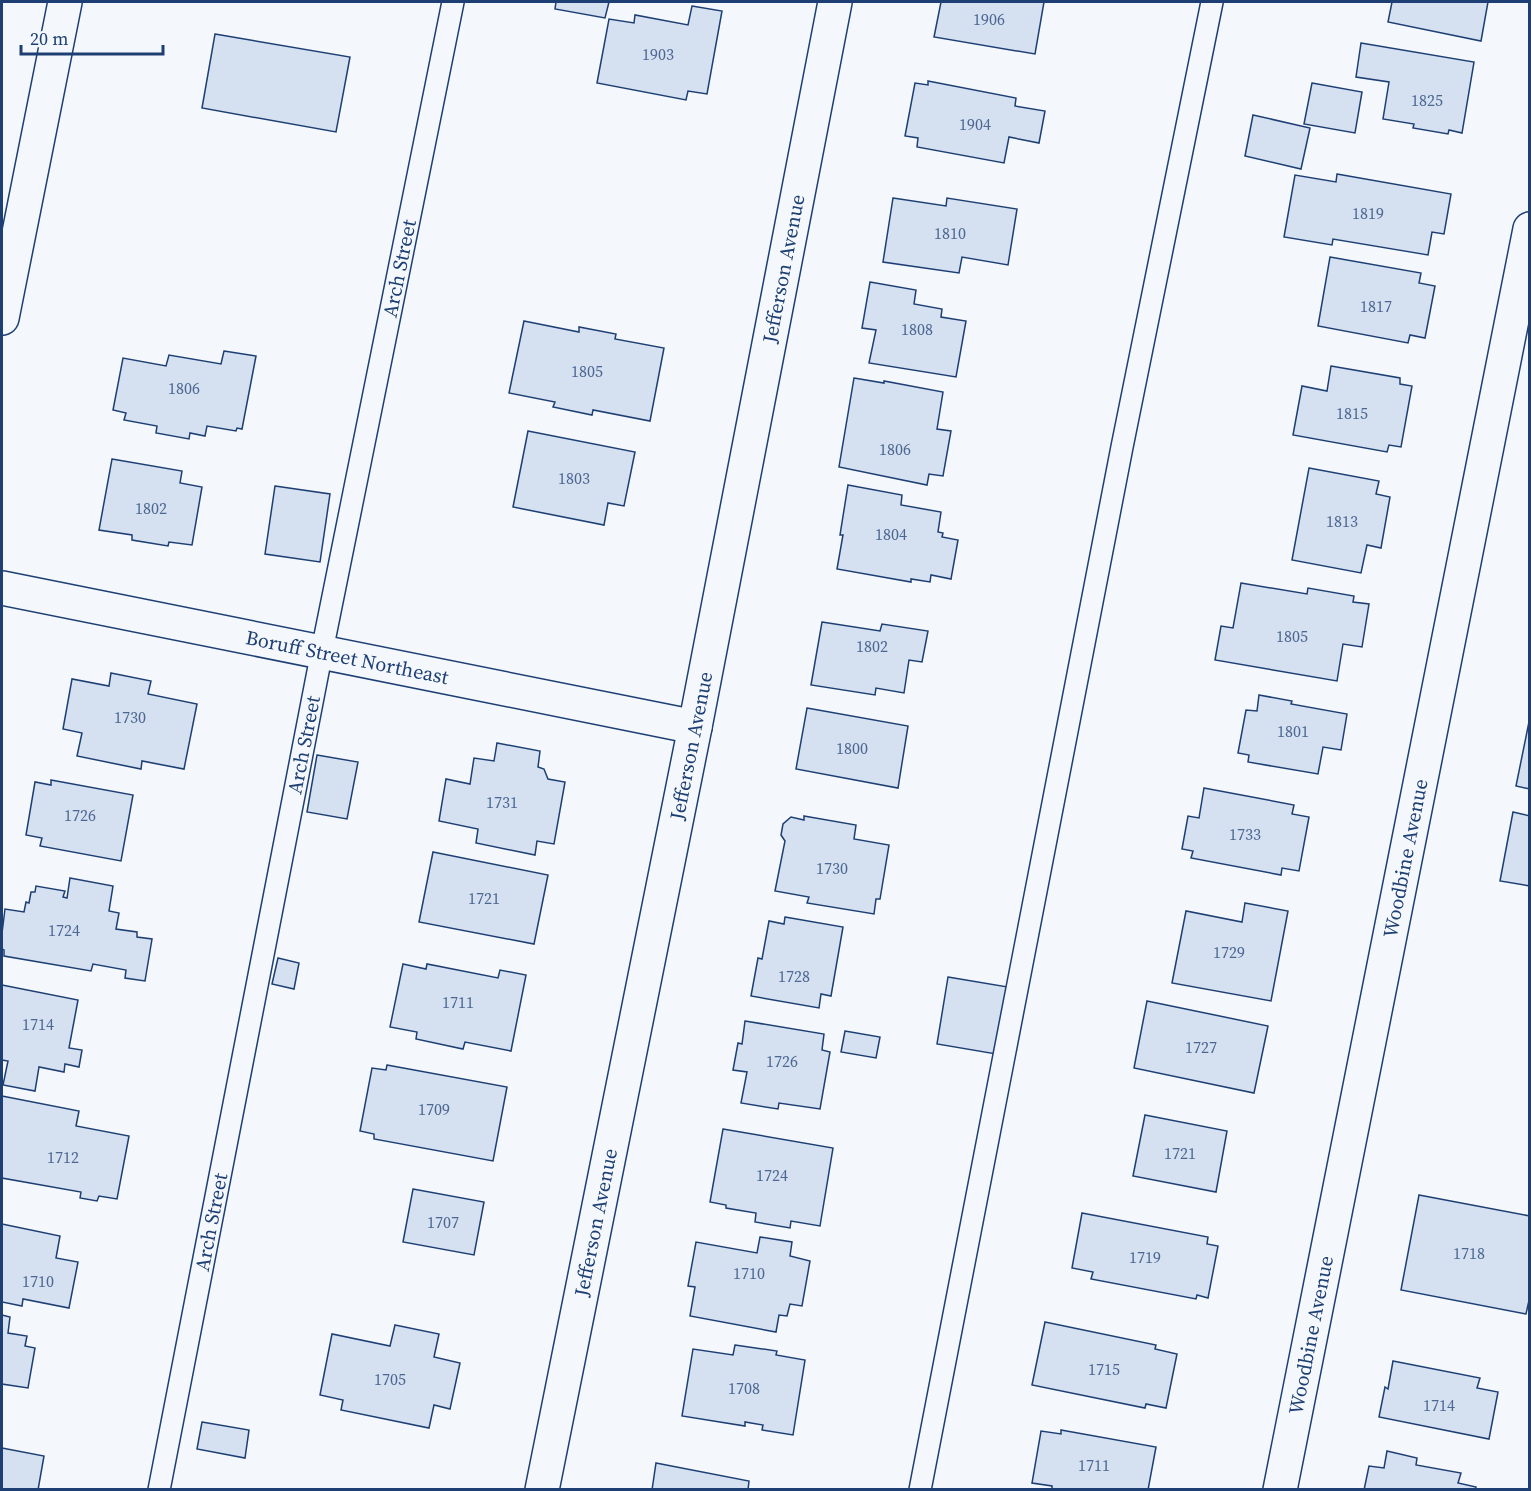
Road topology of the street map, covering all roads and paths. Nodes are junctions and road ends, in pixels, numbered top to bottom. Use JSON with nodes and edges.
{"nodes":[{"id":1,"x":65,"y":2,"type":"edge"},
{"id":2,"x":453,"y":2,"type":"edge"},
{"id":3,"x":835,"y":2,"type":"edge"},
{"id":4,"x":1212,"y":2,"type":"edge"},
{"id":5,"x":1530,"y":229,"type":"edge"},
{"id":6,"x":2,"y":318,"type":"edge"},
{"id":7,"x":2,"y":588,"type":"edge"},
{"id":8,"x":322,"y":651,"type":"junction"},
{"id":9,"x":695,"y":727,"type":"junction"},
{"id":10,"x":159,"y":1490,"type":"edge"},
{"id":11,"x":542,"y":1490,"type":"edge"},
{"id":12,"x":920,"y":1490,"type":"edge"},
{"id":13,"x":1280,"y":1490,"type":"edge"}],
"edges":[{"from":1,"to":6,"type":"street"},
{"from":2,"to":8,"type":"lane","name":"Arch Street"},
{"from":3,"to":9,"type":"street","name":"Jefferson Avenue"},
{"from":4,"to":12,"type":"lane"},
{"from":5,"to":13,"type":"street","name":"Woodbine Avenue"},
{"from":7,"to":8,"type":"street","name":"Boruff Street Northeast"},
{"from":8,"to":9,"type":"street","name":"Boruff Street Northeast"},
{"from":8,"to":10,"type":"lane","name":"Arch Street"},
{"from":9,"to":11,"type":"street","name":"Jefferson Avenue"}]}
